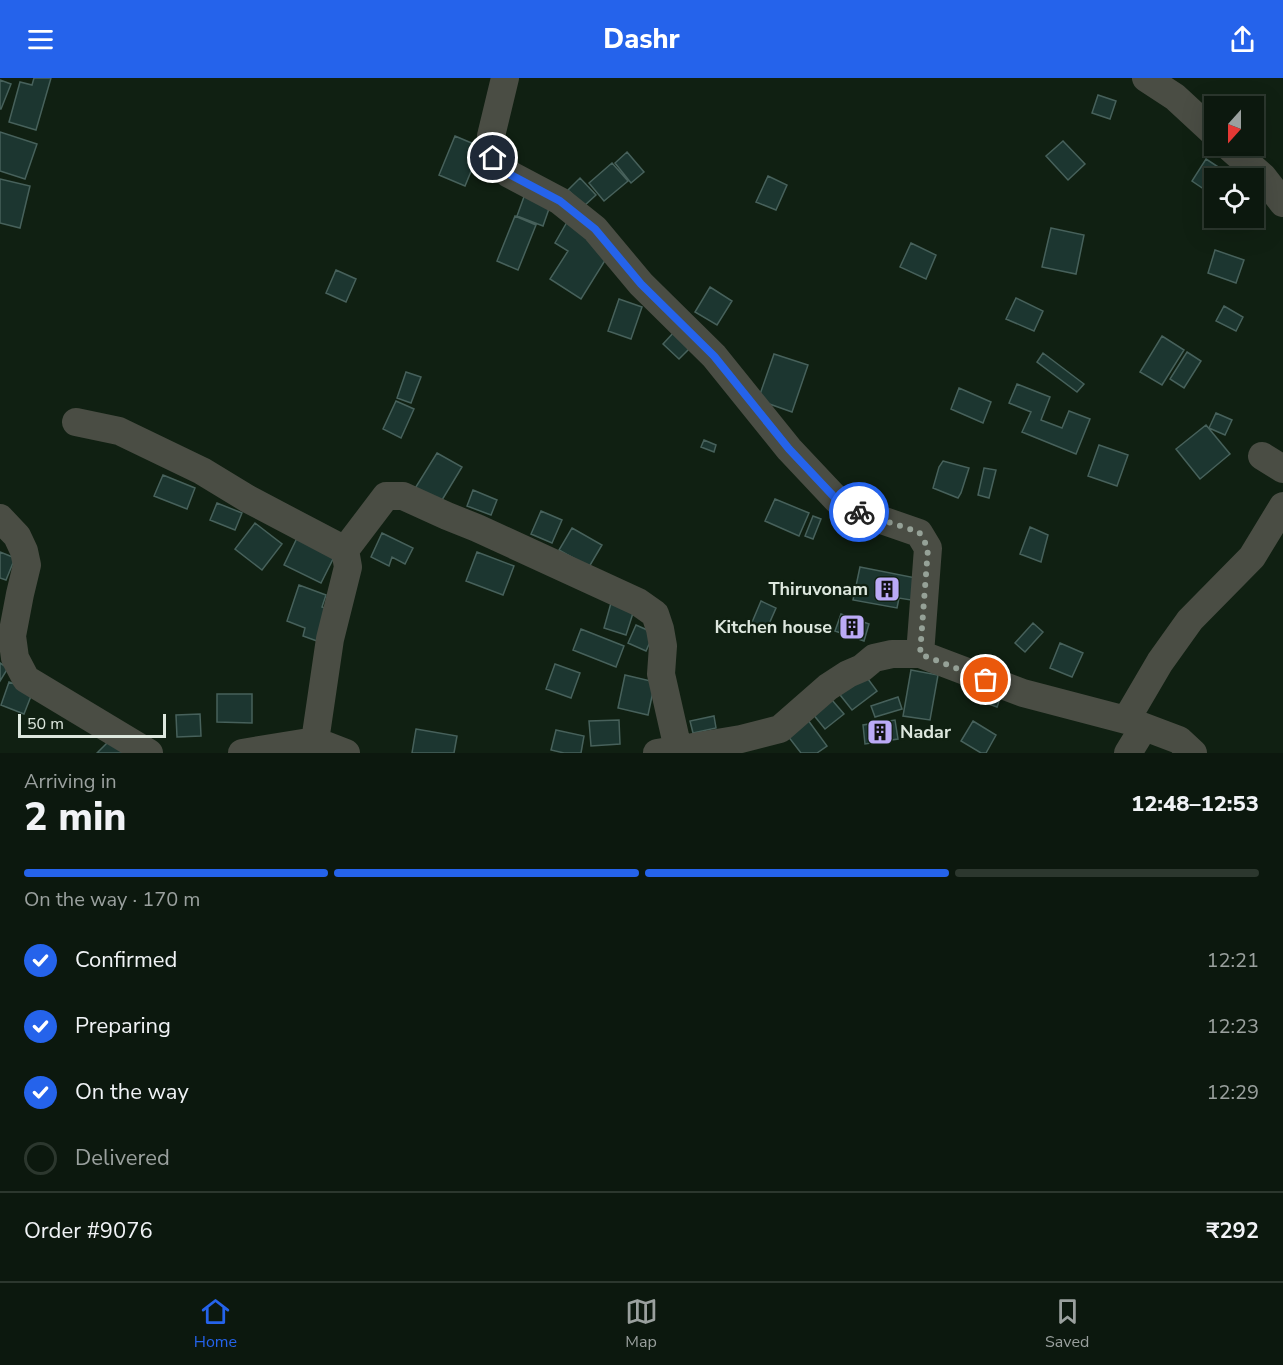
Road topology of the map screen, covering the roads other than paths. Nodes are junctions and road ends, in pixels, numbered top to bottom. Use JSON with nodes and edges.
{"nodes":[{"id":1,"x":505,"y":78,"type":"edge"},
{"id":2,"x":1146,"y":78,"type":"edge"},
{"id":3,"x":1204,"y":124,"type":"edge"},
{"id":4,"x":1239,"y":156,"type":"edge"},
{"id":5,"x":1283,"y":203,"type":"edge"},
{"id":6,"x":76,"y":422,"type":"dead end"},
{"id":7,"x":1283,"y":506,"type":"edge"},
{"id":8,"x":0,"y":518,"type":"edge"},
{"id":9,"x":345,"y":550,"type":"junction"},
{"id":10,"x":920,"y":654,"type":"junction"},
{"id":11,"x":1135,"y":723,"type":"junction"},
{"id":12,"x":315,"y":741,"type":"junction"},
{"id":13,"x":668,"y":751,"type":"edge"},
{"id":14,"x":149,"y":753,"type":"edge"},
{"id":15,"x":242,"y":753,"type":"edge"},
{"id":16,"x":346,"y":753,"type":"edge"},
{"id":17,"x":1128,"y":753,"type":"edge"},
{"id":18,"x":1193,"y":753,"type":"edge"}],
"edges":[{"from":1,"to":10,"type":"street"},
{"from":2,"to":3,"type":"street"},
{"from":4,"to":5,"type":"street"},
{"from":6,"to":9,"type":"street"},
{"from":7,"to":11,"type":"street"},
{"from":8,"to":14,"type":"street"},
{"from":9,"to":12,"type":"street"},
{"from":9,"to":13,"type":"street"},
{"from":10,"to":11,"type":"street"},
{"from":10,"to":13,"type":"street"},
{"from":11,"to":17,"type":"street"},
{"from":11,"to":18,"type":"street"},
{"from":12,"to":15,"type":"street"},
{"from":12,"to":16,"type":"street"}]}
